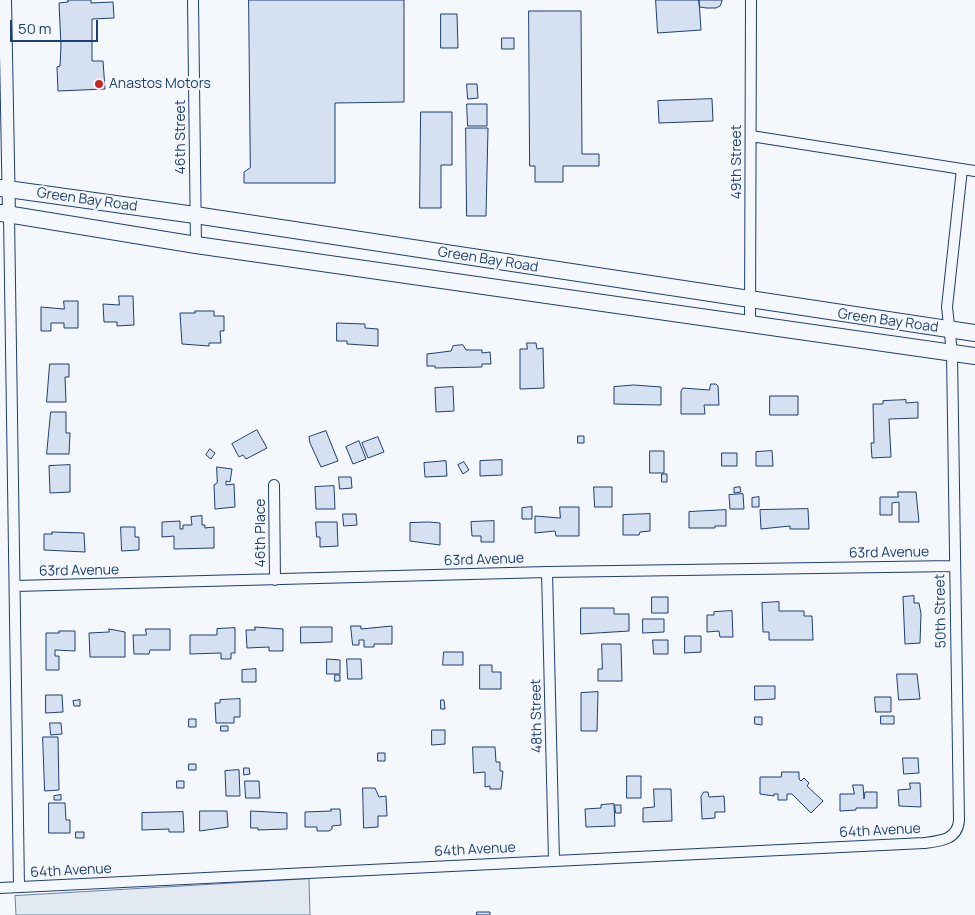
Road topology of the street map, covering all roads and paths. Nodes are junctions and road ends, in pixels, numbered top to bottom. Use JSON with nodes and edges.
{"nodes":[{"id":1,"x":6,"y":0,"type":"edge"},
{"id":2,"x":193,"y":0,"type":"edge"},
{"id":3,"x":750,"y":0,"type":"edge"},
{"id":4,"x":750,"y":136,"type":"junction"},
{"id":5,"x":962,"y":169,"type":"junction"},
{"id":6,"x":975,"y":171,"type":"edge"},
{"id":7,"x":4,"y":189,"type":"edge"},
{"id":8,"x":4,"y":214,"type":"edge"},
{"id":9,"x":196,"y":215,"type":"junction"},
{"id":10,"x":196,"y":245,"type":"junction"},
{"id":11,"x":750,"y":301,"type":"junction"},
{"id":12,"x":750,"y":324,"type":"junction"},
{"id":13,"x":948,"y":330,"type":"junction"},
{"id":14,"x":975,"y":334,"type":"edge"},
{"id":15,"x":952,"y":353,"type":"junction"},
{"id":16,"x":975,"y":356,"type":"edge"},
{"id":17,"x":274,"y":485,"type":"dead end"},
{"id":18,"x":954,"y":566,"type":"junction"},
{"id":19,"x":547,"y":572,"type":"junction"},
{"id":20,"x":275,"y":580,"type":"junction"},
{"id":21,"x":15,"y":586,"type":"junction"},
{"id":22,"x":951,"y":837,"type":"joint"},
{"id":23,"x":554,"y":860,"type":"junction"},
{"id":24,"x":19,"y":887,"type":"junction"},
{"id":25,"x":0,"y":888,"type":"edge"}],
"edges":[{"from":1,"to":7,"type":"street"},
{"from":2,"to":9,"type":"street","name":"46th Street"},
{"from":3,"to":4,"type":"street","name":"49th Street"},
{"from":4,"to":5,"type":"street"},
{"from":4,"to":11,"type":"street","name":"49th Street"},
{"from":5,"to":6,"type":"street"},
{"from":5,"to":13,"type":"street","name":"50th Street"},
{"from":7,"to":8,"type":"street"},
{"from":7,"to":9,"type":"main road","name":"Green Bay Road"},
{"from":8,"to":10,"type":"main road","name":"Green Bay Road"},
{"from":8,"to":21,"type":"street"},
{"from":9,"to":10,"type":"street","name":"46th Street"},
{"from":9,"to":11,"type":"main road","name":"Green Bay Road"},
{"from":10,"to":12,"type":"main road","name":"Green Bay Road"},
{"from":11,"to":12,"type":"street","name":"49th Street"},
{"from":11,"to":13,"type":"main road","name":"Green Bay Road"},
{"from":12,"to":15,"type":"main road","name":"Green Bay Road"},
{"from":13,"to":14,"type":"main road","name":"Green Bay Road"},
{"from":13,"to":15,"type":"street","name":"50th Street"},
{"from":15,"to":16,"type":"main road","name":"Green Bay Road"},
{"from":15,"to":18,"type":"street","name":"50th Street"},
{"from":17,"to":20,"type":"street","name":"46th Place"},
{"from":18,"to":19,"type":"street","name":"63rd Avenue"},
{"from":18,"to":22,"type":"street","name":"50th Street"},
{"from":19,"to":20,"type":"street","name":"63rd Avenue"},
{"from":19,"to":23,"type":"street","name":"48th Street"},
{"from":20,"to":21,"type":"street","name":"63rd Avenue"},
{"from":21,"to":24,"type":"street"},
{"from":22,"to":23,"type":"street","name":"64th Avenue"},
{"from":23,"to":24,"type":"street","name":"64th Avenue"},
{"from":24,"to":25,"type":"street","name":"64th Avenue"}]}
